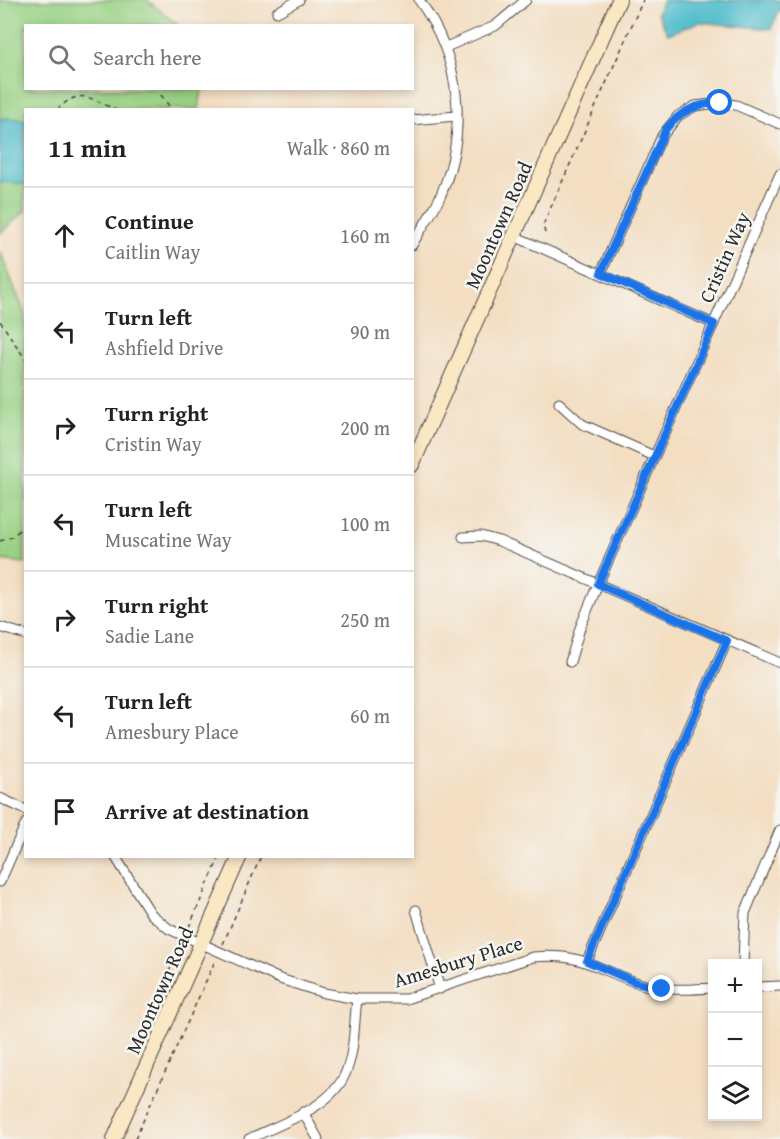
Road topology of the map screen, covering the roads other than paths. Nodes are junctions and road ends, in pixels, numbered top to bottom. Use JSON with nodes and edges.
{"nodes":[{"id":1,"x":299,"y":0,"type":"edge"},
{"id":2,"x":419,"y":0,"type":"edge"},
{"id":3,"x":525,"y":0,"type":"edge"},
{"id":4,"x":619,"y":0,"type":"edge"},
{"id":5,"x":277,"y":12,"type":"dead end"},
{"id":6,"x":446,"y":47,"type":"junction"},
{"id":7,"x":456,"y":116,"type":"junction"},
{"id":8,"x":414,"y":120,"type":"edge"},
{"id":9,"x":780,"y":124,"type":"edge"},
{"id":10,"x":780,"y":174,"type":"edge"},
{"id":11,"x":514,"y":236,"type":"junction"},
{"id":12,"x":414,"y":242,"type":"edge"},
{"id":13,"x":601,"y":273,"type":"junction"},
{"id":14,"x":714,"y":324,"type":"junction"},
{"id":15,"x":559,"y":403,"type":"dead end"},
{"id":16,"x":654,"y":456,"type":"junction"},
{"id":17,"x":414,"y":461,"type":"edge"},
{"id":18,"x":463,"y":537,"type":"dead end"},
{"id":19,"x":598,"y":584,"type":"junction"},
{"id":20,"x":0,"y":627,"type":"edge"},
{"id":21,"x":24,"y":633,"type":"edge"},
{"id":22,"x":727,"y":641,"type":"junction"},
{"id":23,"x":570,"y":662,"type":"dead end"},
{"id":24,"x":780,"y":663,"type":"edge"},
{"id":25,"x":0,"y":798,"type":"edge"},
{"id":26,"x":24,"y":809,"type":"edge"},
{"id":27,"x":24,"y":828,"type":"edge"},
{"id":28,"x":780,"y":830,"type":"edge"},
{"id":29,"x":116,"y":858,"type":"edge"},
{"id":30,"x":239,"y":858,"type":"edge"},
{"id":31,"x":0,"y":882,"type":"edge"},
{"id":32,"x":416,"y":910,"type":"dead end"},
{"id":33,"x":201,"y":944,"type":"junction"},
{"id":34,"x":743,"y":959,"type":"edge"},
{"id":35,"x":587,"y":961,"type":"junction"},
{"id":36,"x":780,"y":986,"type":"edge"},
{"id":37,"x":762,"y":987,"type":"edge"},
{"id":38,"x":708,"y":988,"type":"edge"},
{"id":39,"x":440,"y":989,"type":"junction"},
{"id":40,"x":357,"y":999,"type":"junction"},
{"id":41,"x":303,"y":1112,"type":"junction"},
{"id":42,"x":114,"y":1139,"type":"edge"},
{"id":43,"x":249,"y":1139,"type":"edge"},
{"id":44,"x":318,"y":1139,"type":"edge"}],
"edges":[{"from":1,"to":5,"type":"street"},
{"from":2,"to":6,"type":"street"},
{"from":3,"to":6,"type":"street"},
{"from":4,"to":11,"type":"street","name":"Moontown Road"},
{"from":6,"to":7,"type":"street"},
{"from":7,"to":8,"type":"street"},
{"from":7,"to":12,"type":"street"},
{"from":9,"to":13,"type":"street"},
{"from":10,"to":14,"type":"street","name":"Cristin Way"},
{"from":11,"to":13,"type":"street"},
{"from":11,"to":17,"type":"street","name":"Moontown Road"},
{"from":13,"to":14,"type":"street"},
{"from":14,"to":16,"type":"street","name":"Cristin Way"},
{"from":15,"to":16,"type":"street"},
{"from":16,"to":19,"type":"street","name":"Cristin Way"},
{"from":18,"to":19,"type":"street"},
{"from":19,"to":22,"type":"street"},
{"from":19,"to":23,"type":"street","name":"Cristin Way"},
{"from":20,"to":21,"type":"street"},
{"from":22,"to":24,"type":"street"},
{"from":22,"to":35,"type":"street"},
{"from":25,"to":26,"type":"street"},
{"from":27,"to":31,"type":"street"},
{"from":28,"to":34,"type":"street"},
{"from":29,"to":33,"type":"street","name":"Amesbury Place"},
{"from":30,"to":33,"type":"street","name":"Moontown Road"},
{"from":32,"to":39,"type":"street"},
{"from":33,"to":40,"type":"street","name":"Amesbury Place"},
{"from":33,"to":42,"type":"street","name":"Moontown Road"},
{"from":35,"to":38,"type":"street","name":"Amesbury Place"},
{"from":35,"to":39,"type":"street","name":"Amesbury Place"},
{"from":36,"to":37,"type":"street"},
{"from":39,"to":40,"type":"street","name":"Amesbury Place"},
{"from":40,"to":41,"type":"street"},
{"from":41,"to":43,"type":"street"},
{"from":41,"to":44,"type":"street"}]}
